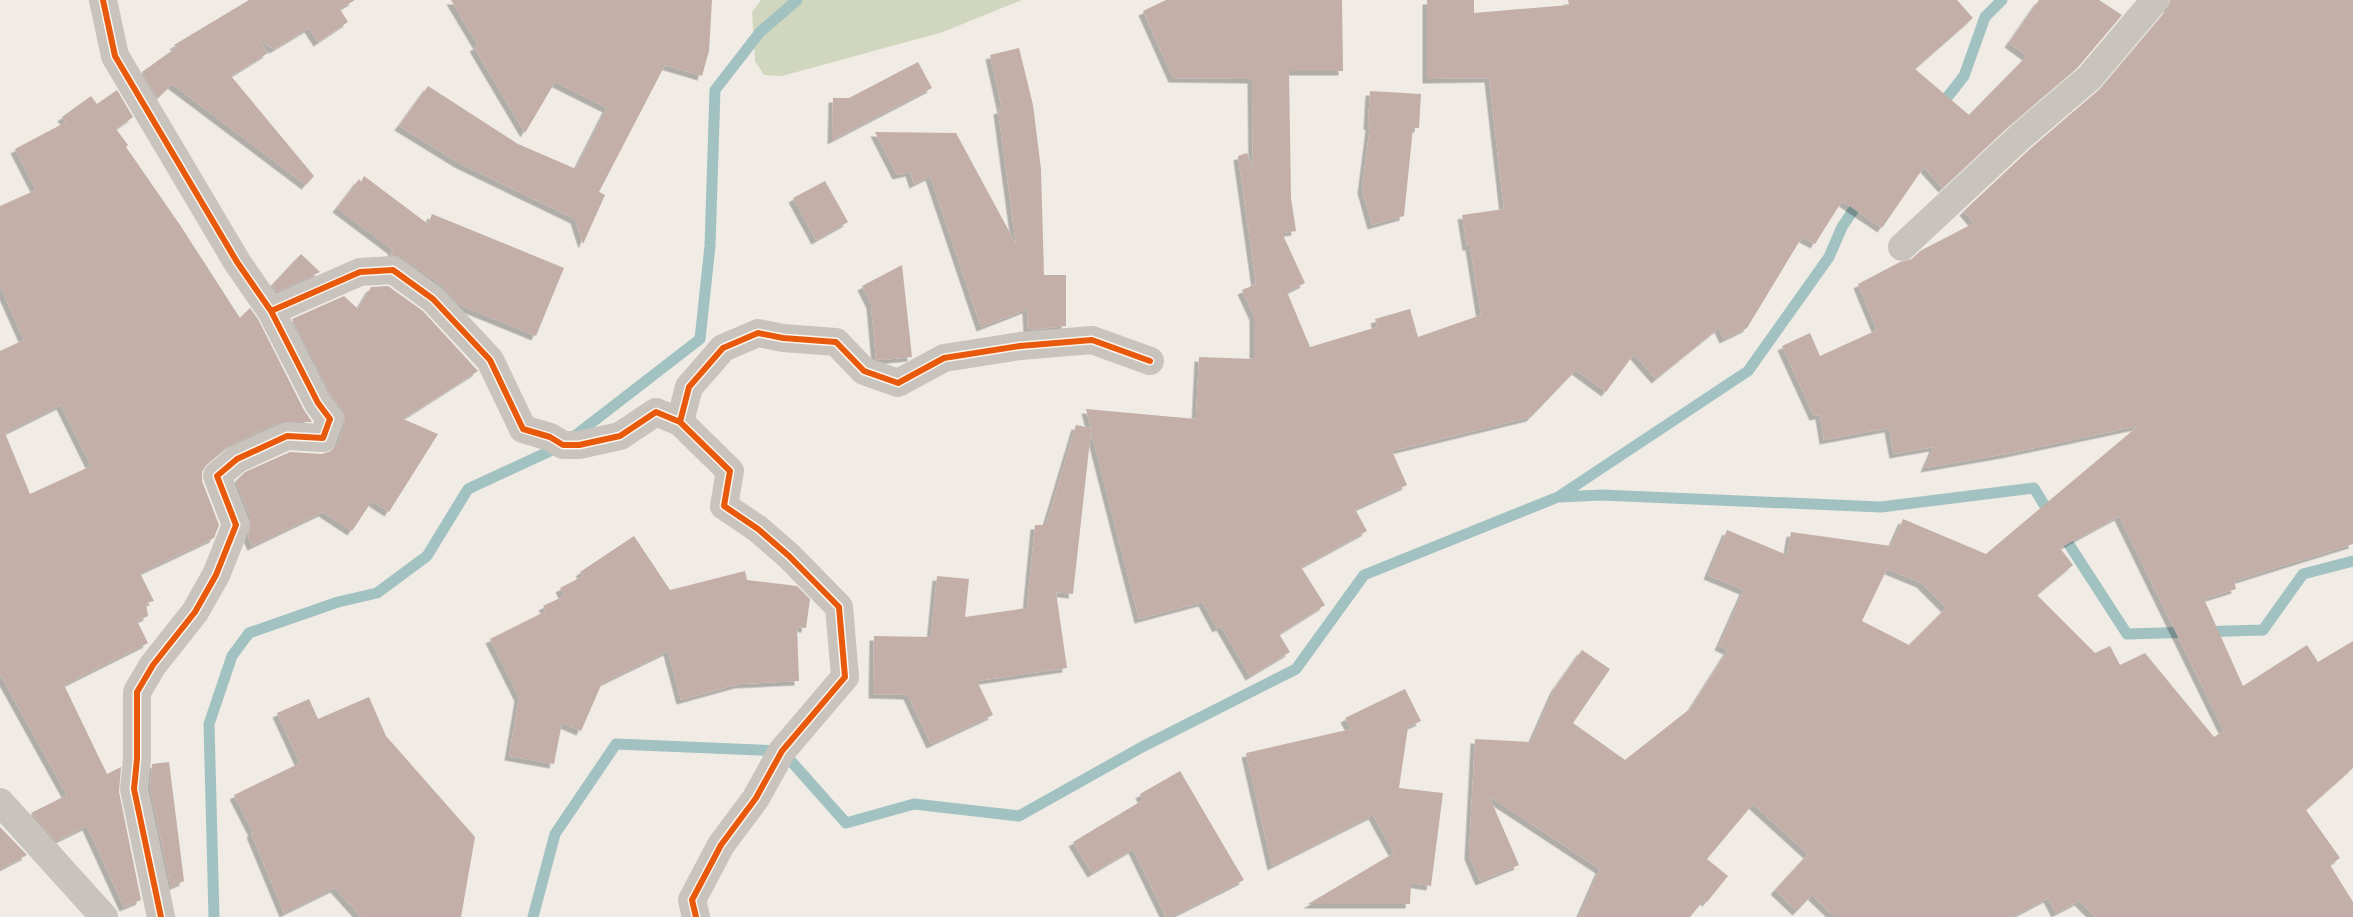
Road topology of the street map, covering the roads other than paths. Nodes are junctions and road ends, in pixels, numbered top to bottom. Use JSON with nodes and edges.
{"nodes":[{"id":1,"x":103,"y":0,"type":"edge"},
{"id":2,"x":2155,"y":0,"type":"edge"},
{"id":3,"x":1902,"y":247,"type":"dead end"},
{"id":4,"x":271,"y":311,"type":"junction"},
{"id":5,"x":1150,"y":361,"type":"dead end"},
{"id":6,"x":680,"y":422,"type":"junction"},
{"id":7,"x":0,"y":802,"type":"edge"},
{"id":8,"x":104,"y":917,"type":"edge"},
{"id":9,"x":161,"y":917,"type":"edge"},
{"id":10,"x":696,"y":917,"type":"edge"}],
"edges":[{"from":1,"to":4,"type":"street"},
{"from":2,"to":3,"type":"street"},
{"from":4,"to":6,"type":"street"},
{"from":4,"to":9,"type":"street"},
{"from":5,"to":6,"type":"street"},
{"from":6,"to":10,"type":"street"},
{"from":7,"to":8,"type":"street"}]}
